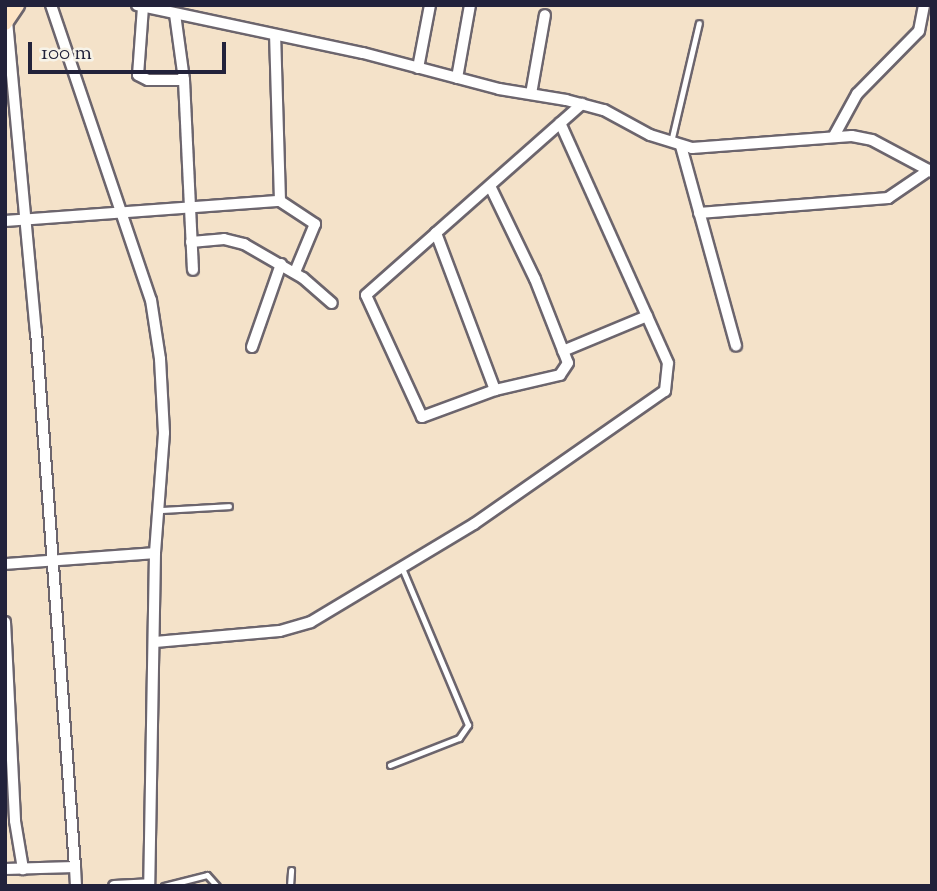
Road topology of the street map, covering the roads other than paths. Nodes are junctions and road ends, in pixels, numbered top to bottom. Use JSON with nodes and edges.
{"nodes":[{"id":1,"x":17,"y":5,"type":"edge"},
{"id":2,"x":51,"y":5,"type":"edge"},
{"id":3,"x":430,"y":5,"type":"edge"},
{"id":4,"x":470,"y":5,"type":"edge"},
{"id":5,"x":924,"y":5,"type":"edge"},
{"id":6,"x":140,"y":6,"type":"edge"},
{"id":7,"x":175,"y":14,"type":"junction"},
{"id":8,"x":545,"y":15,"type":"dead end"},
{"id":9,"x":6,"y":22,"type":"edge"},
{"id":10,"x":699,"y":23,"type":"dead end"},
{"id":11,"x":275,"y":35,"type":"junction"},
{"id":12,"x":418,"y":68,"type":"junction"},
{"id":13,"x":9,"y":74,"type":"edge"},
{"id":14,"x":457,"y":78,"type":"junction"},
{"id":15,"x":184,"y":80,"type":"junction"},
{"id":16,"x":531,"y":94,"type":"junction"},
{"id":17,"x":582,"y":104,"type":"junction"},
{"id":18,"x":560,"y":123,"type":"junction"},
{"id":19,"x":834,"y":136,"type":"junction"},
{"id":20,"x":676,"y":144,"type":"junction"},
{"id":21,"x":930,"y":171,"type":"edge"},
{"id":22,"x":490,"y":186,"type":"junction"},
{"id":23,"x":280,"y":201,"type":"junction"},
{"id":24,"x":189,"y":205,"type":"junction"},
{"id":25,"x":122,"y":212,"type":"junction"},
{"id":26,"x":699,"y":213,"type":"junction"},
{"id":27,"x":26,"y":219,"type":"junction"},
{"id":28,"x":5,"y":221,"type":"edge"},
{"id":29,"x":436,"y":233,"type":"junction"},
{"id":30,"x":191,"y":242,"type":"junction"},
{"id":31,"x":281,"y":264,"type":"junction"},
{"id":32,"x":193,"y":270,"type":"dead end"},
{"id":33,"x":295,"y":272,"type":"junction"},
{"id":34,"x":332,"y":303,"type":"dead end"},
{"id":35,"x":647,"y":316,"type":"junction"},
{"id":36,"x":736,"y":345,"type":"dead end"},
{"id":37,"x":252,"y":347,"type":"dead end"},
{"id":38,"x":564,"y":351,"type":"junction"},
{"id":39,"x":495,"y":390,"type":"junction"},
{"id":40,"x":229,"y":506,"type":"dead end"},
{"id":41,"x":160,"y":510,"type":"junction"},
{"id":42,"x":155,"y":553,"type":"junction"},
{"id":43,"x":50,"y":561,"type":"junction"},
{"id":44,"x":5,"y":565,"type":"edge"},
{"id":45,"x":402,"y":568,"type":"junction"},
{"id":46,"x":5,"y":622,"type":"edge"},
{"id":47,"x":155,"y":642,"type":"junction"},
{"id":48,"x":390,"y":765,"type":"dead end"},
{"id":49,"x":75,"y":867,"type":"junction"},
{"id":50,"x":5,"y":869,"type":"edge"},
{"id":51,"x":23,"y":869,"type":"junction"},
{"id":52,"x":291,"y":870,"type":"dead end"},
{"id":53,"x":149,"y":885,"type":"edge"},
{"id":54,"x":76,"y":886,"type":"edge"},
{"id":55,"x":114,"y":886,"type":"edge"},
{"id":56,"x":164,"y":886,"type":"edge"},
{"id":57,"x":217,"y":886,"type":"edge"},
{"id":58,"x":290,"y":886,"type":"edge"}],
"edges":[{"from":1,"to":9,"type":"main road"},
{"from":2,"to":25,"type":"street"},
{"from":3,"to":12,"type":"street"},
{"from":4,"to":14,"type":"street"},
{"from":5,"to":19,"type":"street"},
{"from":6,"to":7,"type":"street"},
{"from":6,"to":15,"type":"street"},
{"from":7,"to":11,"type":"street"},
{"from":7,"to":15,"type":"street"},
{"from":8,"to":16,"type":"street"},
{"from":9,"to":13,"type":"street"},
{"from":10,"to":20,"type":"lane"},
{"from":11,"to":12,"type":"street"},
{"from":11,"to":23,"type":"street"},
{"from":12,"to":14,"type":"street"},
{"from":13,"to":27,"type":"street"},
{"from":14,"to":16,"type":"street"},
{"from":15,"to":24,"type":"street"},
{"from":16,"to":17,"type":"street"},
{"from":17,"to":18,"type":"street"},
{"from":17,"to":20,"type":"street"},
{"from":18,"to":22,"type":"street"},
{"from":18,"to":35,"type":"street"},
{"from":19,"to":20,"type":"street"},
{"from":19,"to":21,"type":"street"},
{"from":20,"to":26,"type":"street"},
{"from":21,"to":26,"type":"street"},
{"from":22,"to":29,"type":"street"},
{"from":22,"to":38,"type":"street"},
{"from":23,"to":24,"type":"street"},
{"from":23,"to":33,"type":"street"},
{"from":24,"to":25,"type":"street"},
{"from":24,"to":30,"type":"street"},
{"from":25,"to":27,"type":"street"},
{"from":25,"to":41,"type":"street"},
{"from":26,"to":36,"type":"street"},
{"from":27,"to":28,"type":"street"},
{"from":27,"to":43,"type":"street"},
{"from":29,"to":39,"type":"street"},
{"from":29,"to":39,"type":"street"},
{"from":30,"to":31,"type":"street"},
{"from":30,"to":32,"type":"street"},
{"from":31,"to":33,"type":"street"},
{"from":31,"to":37,"type":"street"},
{"from":33,"to":34,"type":"street"},
{"from":35,"to":38,"type":"street"},
{"from":35,"to":45,"type":"street"},
{"from":38,"to":39,"type":"street"},
{"from":40,"to":41,"type":"lane"},
{"from":41,"to":42,"type":"street"},
{"from":42,"to":43,"type":"street"},
{"from":42,"to":47,"type":"street"},
{"from":43,"to":44,"type":"street"},
{"from":43,"to":49,"type":"street"},
{"from":45,"to":47,"type":"street"},
{"from":45,"to":48,"type":"lane"},
{"from":46,"to":51,"type":"street"},
{"from":47,"to":53,"type":"street"},
{"from":49,"to":51,"type":"street"},
{"from":49,"to":54,"type":"street"},
{"from":50,"to":51,"type":"street"},
{"from":52,"to":58,"type":"lane"},
{"from":53,"to":55,"type":"street"},
{"from":56,"to":57,"type":"lane"}]}
